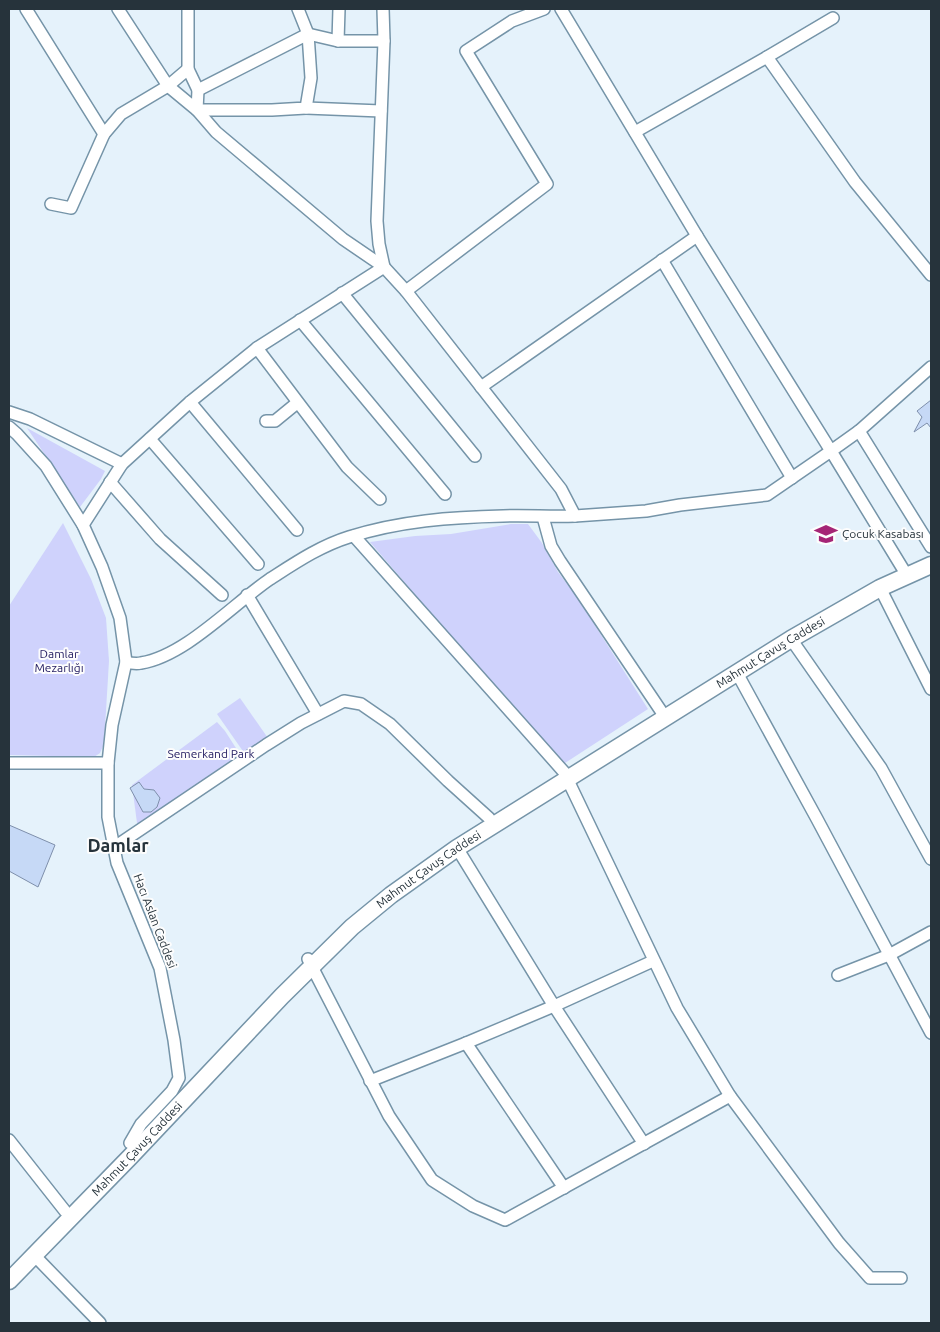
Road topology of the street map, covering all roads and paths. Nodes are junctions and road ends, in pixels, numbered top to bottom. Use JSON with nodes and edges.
{"nodes":[{"id":1,"x":26,"y":9,"type":"edge"},
{"id":2,"x":118,"y":9,"type":"edge"},
{"id":3,"x":298,"y":9,"type":"edge"},
{"id":4,"x":339,"y":9,"type":"edge"},
{"id":5,"x":382,"y":9,"type":"edge"},
{"id":6,"x":544,"y":9,"type":"edge"},
{"id":7,"x":561,"y":9,"type":"edge"},
{"id":8,"x":185,"y":11,"type":"edge"},
{"id":9,"x":833,"y":18,"type":"dead end"},
{"id":10,"x":308,"y":34,"type":"junction"},
{"id":11,"x":338,"y":41,"type":"junction"},
{"id":12,"x":384,"y":41,"type":"junction"},
{"id":13,"x":767,"y":57,"type":"junction"},
{"id":14,"x":188,"y":69,"type":"junction"},
{"id":15,"x":168,"y":86,"type":"junction"},
{"id":16,"x":198,"y":90,"type":"junction"},
{"id":17,"x":306,"y":108,"type":"junction"},
{"id":18,"x":197,"y":110,"type":"junction"},
{"id":19,"x":381,"y":111,"type":"junction"},
{"id":20,"x":634,"y":132,"type":"junction"},
{"id":21,"x":104,"y":134,"type":"junction"},
{"id":22,"x":51,"y":204,"type":"dead end"},
{"id":23,"x":697,"y":236,"type":"junction"},
{"id":24,"x":662,"y":260,"type":"junction"},
{"id":25,"x":384,"y":266,"type":"junction"},
{"id":26,"x":931,"y":275,"type":"edge"},
{"id":27,"x":406,"y":290,"type":"junction"},
{"id":28,"x":342,"y":292,"type":"junction"},
{"id":29,"x":300,"y":320,"type":"junction"},
{"id":30,"x":256,"y":348,"type":"junction"},
{"id":31,"x":931,"y":367,"type":"edge"},
{"id":32,"x":481,"y":387,"type":"junction"},
{"id":33,"x":190,"y":402,"type":"junction"},
{"id":34,"x":297,"y":403,"type":"junction"},
{"id":35,"x":9,"y":412,"type":"edge"},
{"id":36,"x":266,"y":421,"type":"dead end"},
{"id":37,"x":9,"y":427,"type":"edge"},
{"id":38,"x":859,"y":431,"type":"junction"},
{"id":39,"x":150,"y":439,"type":"junction"},
{"id":40,"x":831,"y":451,"type":"junction"},
{"id":41,"x":475,"y":456,"type":"dead end"},
{"id":42,"x":122,"y":464,"type":"junction"},
{"id":43,"x":792,"y":478,"type":"junction"},
{"id":44,"x":110,"y":482,"type":"junction"},
{"id":45,"x":445,"y":494,"type":"dead end"},
{"id":46,"x":380,"y":499,"type":"dead end"},
{"id":47,"x":575,"y":516,"type":"junction"},
{"id":48,"x":544,"y":518,"type":"junction"},
{"id":49,"x":82,"y":525,"type":"junction"},
{"id":50,"x":297,"y":530,"type":"dead end"},
{"id":51,"x":354,"y":536,"type":"junction"},
{"id":52,"x":931,"y":547,"type":"edge"},
{"id":53,"x":931,"y":556,"type":"edge"},
{"id":54,"x":258,"y":564,"type":"dead end"},
{"id":55,"x":931,"y":565,"type":"edge"},
{"id":56,"x":903,"y":569,"type":"junction"},
{"id":57,"x":880,"y":588,"type":"junction"},
{"id":58,"x":222,"y":595,"type":"dead end"},
{"id":59,"x":247,"y":595,"type":"junction"},
{"id":60,"x":792,"y":638,"type":"junction"},
{"id":61,"x":126,"y":662,"type":"junction"},
{"id":62,"x":737,"y":673,"type":"junction"},
{"id":63,"x":931,"y":689,"type":"edge"},
{"id":64,"x":661,"y":711,"type":"junction"},
{"id":65,"x":318,"y":714,"type":"junction"},
{"id":66,"x":9,"y":763,"type":"edge"},
{"id":67,"x":108,"y":764,"type":"junction"},
{"id":68,"x":565,"y":776,"type":"junction"},
{"id":69,"x":489,"y":818,"type":"junction"},
{"id":70,"x":113,"y":848,"type":"junction"},
{"id":71,"x":457,"y":848,"type":"junction"},
{"id":72,"x":931,"y":859,"type":"edge"},
{"id":73,"x":931,"y":932,"type":"edge"},
{"id":74,"x":889,"y":955,"type":"junction"},
{"id":75,"x":653,"y":961,"type":"junction"},
{"id":76,"x":310,"y":962,"type":"junction"},
{"id":77,"x":838,"y":975,"type":"dead end"},
{"id":78,"x":554,"y":1006,"type":"junction"},
{"id":79,"x":931,"y":1034,"type":"edge"},
{"id":80,"x":466,"y":1043,"type":"junction"},
{"id":81,"x":183,"y":1080,"type":"junction"},
{"id":82,"x":370,"y":1081,"type":"junction"},
{"id":83,"x":730,"y":1096,"type":"junction"},
{"id":84,"x":9,"y":1140,"type":"edge"},
{"id":85,"x":644,"y":1144,"type":"junction"},
{"id":86,"x":564,"y":1188,"type":"junction"},
{"id":87,"x":65,"y":1211,"type":"junction"},
{"id":88,"x":34,"y":1255,"type":"junction"},
{"id":89,"x":9,"y":1270,"type":"edge"},
{"id":90,"x":901,"y":1278,"type":"dead end"},
{"id":91,"x":9,"y":1281,"type":"edge"},
{"id":92,"x":100,"y":1323,"type":"edge"}],
"edges":[{"from":1,"to":21,"type":"street"},
{"from":2,"to":15,"type":"street"},
{"from":3,"to":10,"type":"street"},
{"from":4,"to":11,"type":"street"},
{"from":5,"to":12,"type":"street"},
{"from":6,"to":27,"type":"street"},
{"from":7,"to":20,"type":"street"},
{"from":8,"to":14,"type":"street"},
{"from":9,"to":13,"type":"street"},
{"from":10,"to":11,"type":"street"},
{"from":10,"to":16,"type":"street"},
{"from":10,"to":17,"type":"street"},
{"from":11,"to":12,"type":"street"},
{"from":12,"to":19,"type":"street"},
{"from":13,"to":20,"type":"street"},
{"from":13,"to":26,"type":"street"},
{"from":14,"to":15,"type":"street"},
{"from":14,"to":16,"type":"street"},
{"from":15,"to":18,"type":"street"},
{"from":15,"to":21,"type":"street"},
{"from":16,"to":18,"type":"street"},
{"from":17,"to":18,"type":"street"},
{"from":17,"to":19,"type":"street"},
{"from":18,"to":25,"type":"street"},
{"from":19,"to":25,"type":"street"},
{"from":20,"to":23,"type":"street"},
{"from":21,"to":22,"type":"street"},
{"from":23,"to":24,"type":"street"},
{"from":23,"to":40,"type":"street"},
{"from":24,"to":32,"type":"street"},
{"from":24,"to":43,"type":"street"},
{"from":25,"to":27,"type":"street"},
{"from":25,"to":28,"type":"street"},
{"from":27,"to":32,"type":"street"},
{"from":28,"to":29,"type":"street"},
{"from":28,"to":41,"type":"street"},
{"from":29,"to":30,"type":"street"},
{"from":29,"to":45,"type":"street"},
{"from":30,"to":33,"type":"street"},
{"from":30,"to":34,"type":"street"},
{"from":31,"to":38,"type":"street"},
{"from":32,"to":47,"type":"street"},
{"from":33,"to":39,"type":"street"},
{"from":33,"to":50,"type":"street"},
{"from":34,"to":36,"type":"street"},
{"from":34,"to":46,"type":"street"},
{"from":35,"to":42,"type":"street"},
{"from":37,"to":49,"type":"street","name":"Hacı Aslan Caddesi"},
{"from":38,"to":40,"type":"street"},
{"from":38,"to":52,"type":"street"},
{"from":39,"to":42,"type":"street"},
{"from":39,"to":54,"type":"street"},
{"from":40,"to":43,"type":"street"},
{"from":40,"to":56,"type":"street"},
{"from":42,"to":44,"type":"street"},
{"from":43,"to":47,"type":"street"},
{"from":44,"to":49,"type":"street"},
{"from":44,"to":58,"type":"street"},
{"from":47,"to":48,"type":"street"},
{"from":48,"to":51,"type":"street"},
{"from":48,"to":64,"type":"street"},
{"from":49,"to":61,"type":"street","name":"Hacı Aslan Caddesi"},
{"from":51,"to":59,"type":"street"},
{"from":51,"to":68,"type":"street"},
{"from":53,"to":56,"type":"main road"},
{"from":55,"to":57,"type":"main road","name":"Mahmut Çavuş Caddesi"},
{"from":56,"to":64,"type":"main road"},
{"from":57,"to":60,"type":"main road","name":"Mahmut Çavuş Caddesi"},
{"from":57,"to":63,"type":"street"},
{"from":59,"to":61,"type":"street"},
{"from":59,"to":65,"type":"street"},
{"from":60,"to":62,"type":"main road","name":"Mahmut Çavuş Caddesi"},
{"from":60,"to":72,"type":"street"},
{"from":61,"to":67,"type":"street","name":"Hacı Aslan Caddesi"},
{"from":62,"to":68,"type":"main road","name":"Mahmut Çavuş Caddesi"},
{"from":62,"to":74,"type":"street"},
{"from":64,"to":68,"type":"main road"},
{"from":65,"to":69,"type":"street"},
{"from":65,"to":70,"type":"street"},
{"from":66,"to":67,"type":"street"},
{"from":67,"to":70,"type":"street","name":"Hacı Aslan Caddesi"},
{"from":68,"to":69,"type":"main road"},
{"from":68,"to":71,"type":"main road","name":"Mahmut Çavuş Caddesi"},
{"from":68,"to":75,"type":"street"},
{"from":69,"to":76,"type":"main road"},
{"from":70,"to":81,"type":"street","name":"Hacı Aslan Caddesi"},
{"from":71,"to":76,"type":"main road","name":"Mahmut Çavuş Caddesi"},
{"from":71,"to":78,"type":"street"},
{"from":73,"to":74,"type":"street"},
{"from":74,"to":77,"type":"street"},
{"from":74,"to":79,"type":"street"},
{"from":75,"to":78,"type":"street"},
{"from":75,"to":83,"type":"street"},
{"from":76,"to":81,"type":"main road"},
{"from":76,"to":82,"type":"street"},
{"from":76,"to":88,"type":"main road","name":"Mahmut Çavuş Caddesi"},
{"from":78,"to":80,"type":"street"},
{"from":78,"to":85,"type":"street"},
{"from":80,"to":82,"type":"street"},
{"from":80,"to":86,"type":"street"},
{"from":81,"to":87,"type":"main road"},
{"from":82,"to":86,"type":"street"},
{"from":83,"to":85,"type":"street"},
{"from":83,"to":90,"type":"street"},
{"from":84,"to":87,"type":"street"},
{"from":85,"to":86,"type":"street"},
{"from":87,"to":89,"type":"main road"},
{"from":88,"to":91,"type":"main road","name":"Mahmut Çavuş Caddesi"},
{"from":88,"to":92,"type":"street"}]}
